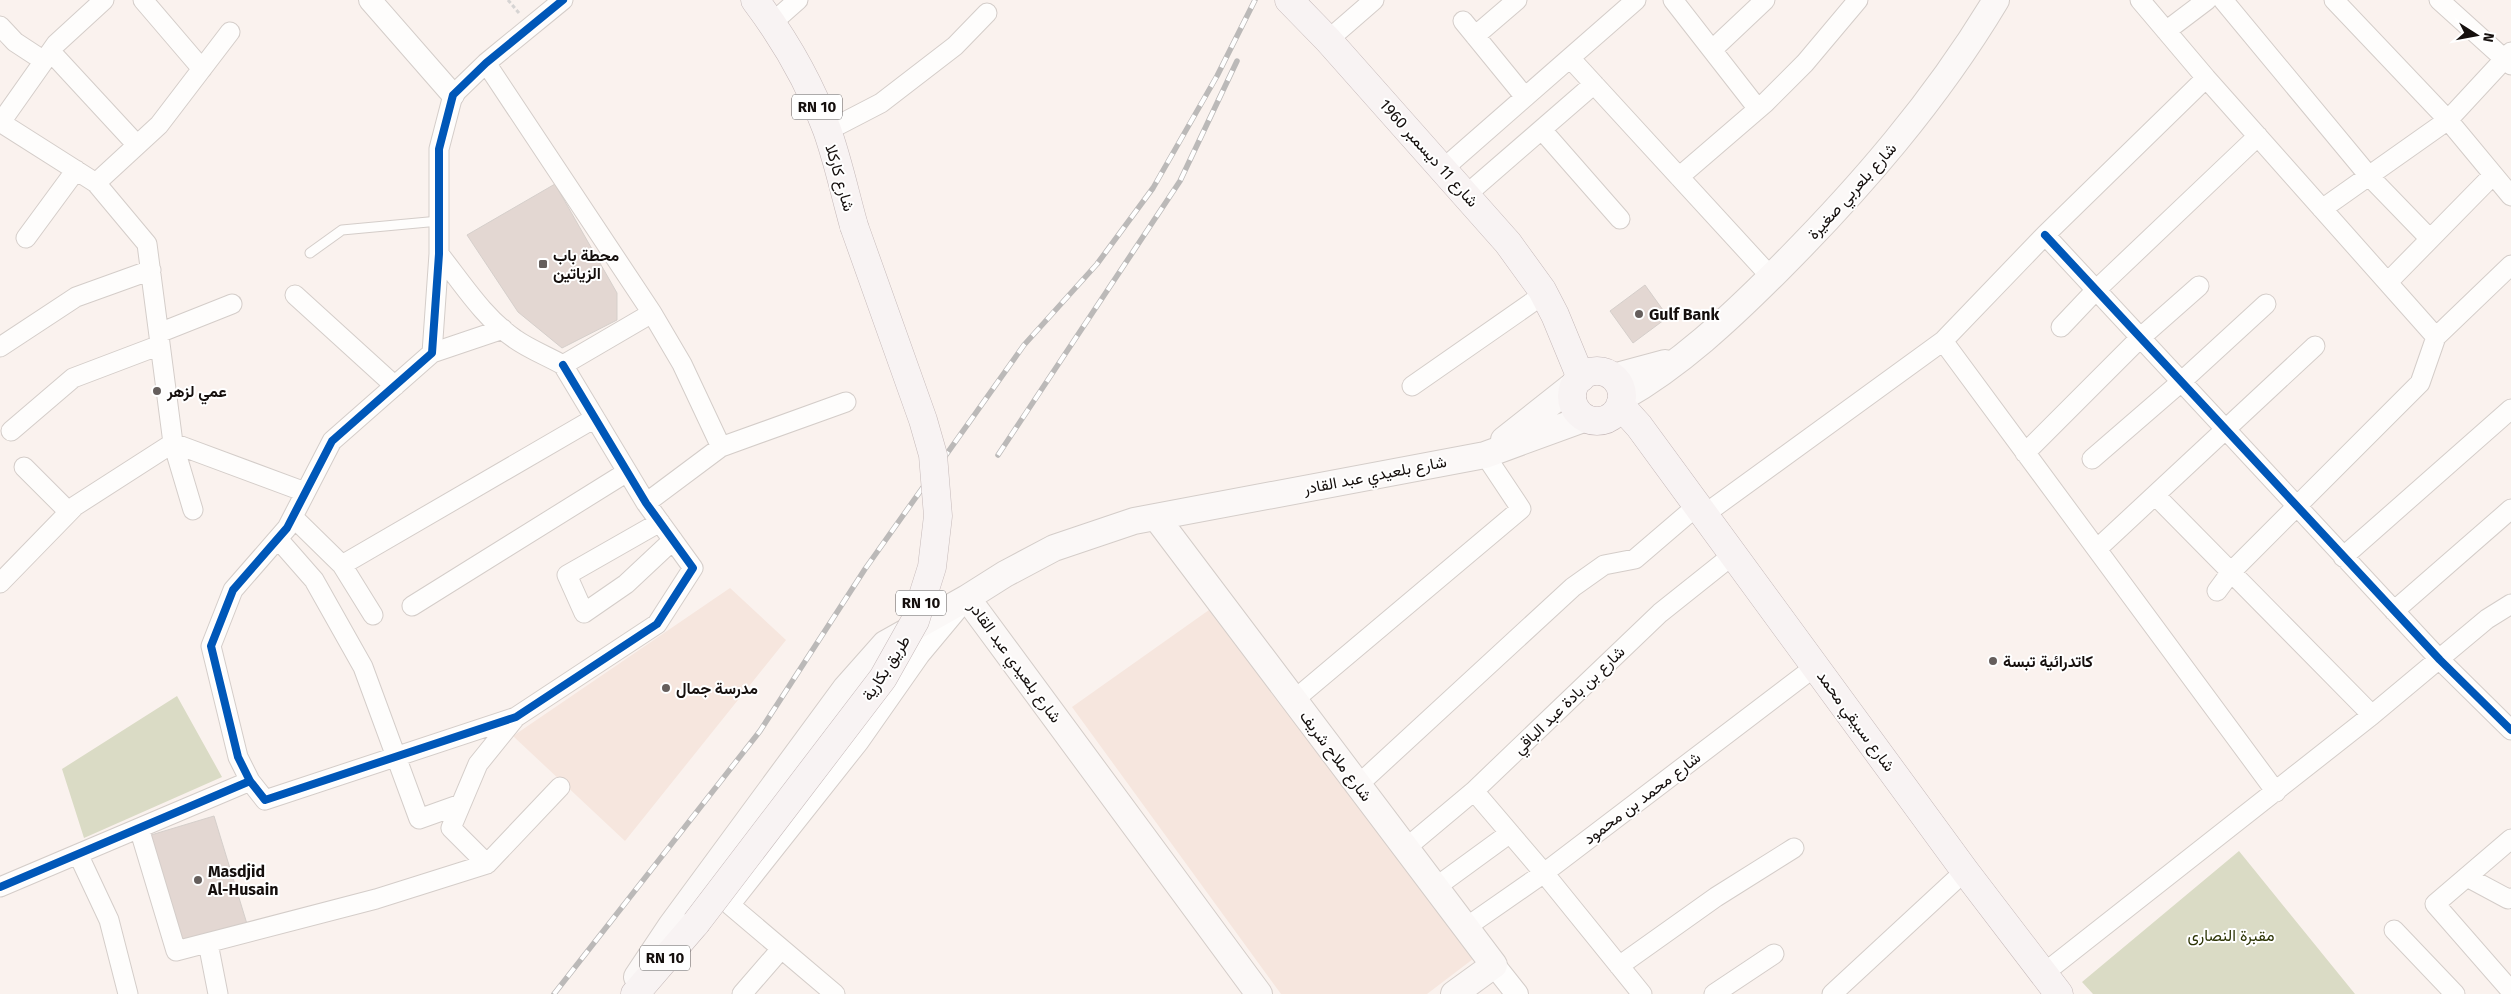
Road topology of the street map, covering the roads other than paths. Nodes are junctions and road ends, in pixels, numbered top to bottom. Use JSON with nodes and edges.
{"nodes":[{"id":1,"x":104,"y":0,"type":"edge"},
{"id":2,"x":143,"y":0,"type":"edge"},
{"id":3,"x":370,"y":0,"type":"edge"},
{"id":4,"x":563,"y":0,"type":"edge"},
{"id":5,"x":755,"y":0,"type":"edge"},
{"id":6,"x":798,"y":0,"type":"edge"},
{"id":7,"x":1290,"y":0,"type":"edge"},
{"id":8,"x":1374,"y":0,"type":"edge"},
{"id":9,"x":1517,"y":0,"type":"edge"},
{"id":10,"x":1636,"y":0,"type":"edge"},
{"id":11,"x":1673,"y":0,"type":"edge"},
{"id":12,"x":1765,"y":0,"type":"edge"},
{"id":13,"x":1858,"y":0,"type":"edge"},
{"id":14,"x":1996,"y":0,"type":"edge"},
{"id":15,"x":2140,"y":0,"type":"edge"},
{"id":16,"x":2207,"y":0,"type":"edge"},
{"id":17,"x":2223,"y":0,"type":"edge"},
{"id":18,"x":2334,"y":0,"type":"edge"},
{"id":19,"x":2439,"y":0,"type":"edge"},
{"id":20,"x":987,"y":13,"type":"dead end"},
{"id":21,"x":1463,"y":21,"type":"dead end"},
{"id":22,"x":772,"y":23,"type":"junction"},
{"id":23,"x":0,"y":26,"type":"edge"},
{"id":24,"x":2166,"y":31,"type":"junction"},
{"id":25,"x":230,"y":32,"type":"dead end"},
{"id":26,"x":1475,"y":36,"type":"junction"},
{"id":27,"x":1328,"y":40,"type":"junction"},
{"id":28,"x":1712,"y":50,"type":"junction"},
{"id":29,"x":48,"y":56,"type":"junction"},
{"id":30,"x":1570,"y":58,"type":"junction"},
{"id":31,"x":2509,"y":59,"type":"edge"},
{"id":32,"x":486,"y":63,"type":"junction"},
{"id":33,"x":202,"y":69,"type":"junction"},
{"id":34,"x":2206,"y":78,"type":"junction"},
{"id":35,"x":1594,"y":84,"type":"junction"},
{"id":36,"x":453,"y":95,"type":"junction"},
{"id":37,"x":1525,"y":97,"type":"junction"},
{"id":38,"x":1758,"y":109,"type":"junction"},
{"id":39,"x":2448,"y":120,"type":"junction"},
{"id":40,"x":1,"y":122,"type":"edge"},
{"id":41,"x":1542,"y":130,"type":"junction"},
{"id":42,"x":827,"y":131,"type":"junction"},
{"id":43,"x":2258,"y":136,"type":"junction"},
{"id":44,"x":137,"y":145,"type":"junction"},
{"id":45,"x":1443,"y":169,"type":"junction"},
{"id":46,"x":76,"y":170,"type":"junction"},
{"id":47,"x":2493,"y":175,"type":"junction"},
{"id":48,"x":2369,"y":176,"type":"junction"},
{"id":49,"x":1679,"y":177,"type":"junction"},
{"id":50,"x":96,"y":183,"type":"junction"},
{"id":51,"x":1466,"y":196,"type":"junction"},
{"id":52,"x":2511,"y":196,"type":"edge"},
{"id":53,"x":2322,"y":209,"type":"junction"},
{"id":54,"x":1620,"y":219,"type":"dead end"},
{"id":55,"x":439,"y":220,"type":"junction"},
{"id":56,"x":854,"y":226,"type":"joint"},
{"id":57,"x":2044,"y":235,"type":"junction"},
{"id":58,"x":26,"y":238,"type":"dead end"},
{"id":59,"x":2430,"y":239,"type":"junction"},
{"id":60,"x":310,"y":253,"type":"dead end"},
{"id":61,"x":439,"y":254,"type":"junction"},
{"id":62,"x":2511,"y":265,"type":"edge"},
{"id":63,"x":150,"y":270,"type":"junction"},
{"id":64,"x":1771,"y":277,"type":"junction"},
{"id":65,"x":2388,"y":282,"type":"junction"},
{"id":66,"x":2199,"y":286,"type":"dead end"},
{"id":67,"x":2096,"y":290,"type":"junction"},
{"id":68,"x":295,"y":295,"type":"dead end"},
{"id":69,"x":232,"y":304,"type":"dead end"},
{"id":70,"x":2266,"y":304,"type":"dead end"},
{"id":71,"x":1550,"y":305,"type":"junction"},
{"id":72,"x":652,"y":313,"type":"junction"},
{"id":73,"x":2062,"y":327,"type":"dead end"},
{"id":74,"x":503,"y":329,"type":"junction"},
{"id":75,"x":2436,"y":337,"type":"junction"},
{"id":76,"x":2140,"y":338,"type":"junction"},
{"id":77,"x":160,"y":339,"type":"junction"},
{"id":78,"x":1943,"y":342,"type":"junction"},
{"id":79,"x":2316,"y":346,"type":"dead end"},
{"id":80,"x":0,"y":347,"type":"edge"},
{"id":81,"x":432,"y":353,"type":"junction"},
{"id":82,"x":563,"y":365,"type":"junction"},
{"id":83,"x":2181,"y":382,"type":"junction"},
{"id":84,"x":395,"y":386,"type":"junction"},
{"id":85,"x":1412,"y":386,"type":"dead end"},
{"id":86,"x":1603,"y":386,"type":"junction"},
{"id":87,"x":846,"y":402,"type":"dead end"},
{"id":88,"x":2511,"y":409,"type":"edge"},
{"id":89,"x":595,"y":418,"type":"junction"},
{"id":90,"x":1590,"y":420,"type":"junction"},
{"id":91,"x":2225,"y":429,"type":"junction"},
{"id":92,"x":10,"y":431,"type":"dead end"},
{"id":93,"x":173,"y":443,"type":"junction"},
{"id":94,"x":1655,"y":446,"type":"junction"},
{"id":95,"x":721,"y":448,"type":"junction"},
{"id":96,"x":2025,"y":453,"type":"junction"},
{"id":97,"x":1485,"y":455,"type":"junction"},
{"id":98,"x":2092,"y":459,"type":"dead end"},
{"id":99,"x":24,"y":467,"type":"dead end"},
{"id":100,"x":627,"y":472,"type":"junction"},
{"id":101,"x":305,"y":492,"type":"junction"},
{"id":102,"x":2155,"y":495,"type":"junction"},
{"id":103,"x":646,"y":503,"type":"junction"},
{"id":104,"x":2296,"y":506,"type":"junction"},
{"id":105,"x":2511,"y":508,"type":"edge"},
{"id":106,"x":1701,"y":509,"type":"junction"},
{"id":107,"x":193,"y":510,"type":"dead end"},
{"id":108,"x":69,"y":512,"type":"junction"},
{"id":109,"x":293,"y":517,"type":"junction"},
{"id":110,"x":1156,"y":517,"type":"junction"},
{"id":111,"x":660,"y":522,"type":"junction"},
{"id":112,"x":278,"y":539,"type":"junction"},
{"id":113,"x":673,"y":540,"type":"junction"},
{"id":114,"x":2097,"y":549,"type":"junction"},
{"id":115,"x":1734,"y":554,"type":"junction"},
{"id":116,"x":2343,"y":557,"type":"junction"},
{"id":117,"x":342,"y":565,"type":"junction"},
{"id":118,"x":2231,"y":572,"type":"junction"},
{"id":119,"x":0,"y":583,"type":"edge"},
{"id":120,"x":2216,"y":591,"type":"dead end"},
{"id":121,"x":966,"y":598,"type":"junction"},
{"id":122,"x":2511,"y":604,"type":"edge"},
{"id":123,"x":412,"y":606,"type":"dead end"},
{"id":124,"x":2394,"y":611,"type":"junction"},
{"id":125,"x":373,"y":615,"type":"dead end"},
{"id":126,"x":2440,"y":660,"type":"junction"},
{"id":127,"x":1816,"y":666,"type":"junction"},
{"id":128,"x":1294,"y":700,"type":"junction"},
{"id":129,"x":2372,"y":715,"type":"junction"},
{"id":130,"x":516,"y":717,"type":"junction"},
{"id":131,"x":2511,"y":730,"type":"edge"},
{"id":132,"x":395,"y":756,"type":"junction"},
{"id":133,"x":250,"y":781,"type":"junction"},
{"id":134,"x":1358,"y":786,"type":"junction"},
{"id":135,"x":560,"y":787,"type":"dead end"},
{"id":136,"x":1474,"y":790,"type":"junction"},
{"id":137,"x":2276,"y":792,"type":"junction"},
{"id":138,"x":461,"y":804,"type":"junction"},
{"id":139,"x":139,"y":828,"type":"junction"},
{"id":140,"x":1510,"y":833,"type":"junction"},
{"id":141,"x":2511,"y":839,"type":"edge"},
{"id":142,"x":1406,"y":848,"type":"junction"},
{"id":143,"x":1794,"y":848,"type":"dead end"},
{"id":144,"x":78,"y":854,"type":"junction"},
{"id":145,"x":487,"y":864,"type":"junction"},
{"id":146,"x":1965,"y":871,"type":"junction"},
{"id":147,"x":1544,"y":873,"type":"junction"},
{"id":148,"x":2467,"y":877,"type":"junction"},
{"id":149,"x":0,"y":887,"type":"edge"},
{"id":150,"x":1436,"y":887,"type":"junction"},
{"id":151,"x":2511,"y":898,"type":"edge"},
{"id":152,"x":1465,"y":928,"type":"junction"},
{"id":153,"x":2394,"y":930,"type":"dead end"},
{"id":154,"x":208,"y":943,"type":"junction"},
{"id":155,"x":781,"y":948,"type":"junction"},
{"id":156,"x":1774,"y":954,"type":"dead end"},
{"id":157,"x":1494,"y":965,"type":"junction"},
{"id":158,"x":1619,"y":966,"type":"junction"},
{"id":159,"x":2051,"y":984,"type":"edge"},
{"id":160,"x":2511,"y":990,"type":"edge"},
{"id":161,"x":128,"y":994,"type":"edge"},
{"id":162,"x":218,"y":994,"type":"edge"},
{"id":163,"x":628,"y":994,"type":"edge"},
{"id":164,"x":635,"y":994,"type":"edge"},
{"id":165,"x":742,"y":994,"type":"edge"},
{"id":166,"x":834,"y":994,"type":"edge"},
{"id":167,"x":1258,"y":994,"type":"edge"},
{"id":168,"x":1454,"y":994,"type":"edge"},
{"id":169,"x":1517,"y":994,"type":"edge"},
{"id":170,"x":1642,"y":994,"type":"edge"},
{"id":171,"x":1714,"y":994,"type":"edge"},
{"id":172,"x":1832,"y":994,"type":"edge"},
{"id":173,"x":2455,"y":994,"type":"edge"}],
"edges":[{"from":1,"to":29,"type":"street"},
{"from":2,"to":33,"type":"street"},
{"from":3,"to":36,"type":"street"},
{"from":4,"to":32,"type":"street"},
{"from":5,"to":22,"type":"main road","name":"شارع كاركلا","number":"RN 10"},
{"from":6,"to":22,"type":"street"},
{"from":7,"to":27,"type":"main road","name":"شارع 11 ديسمبر 1960"},
{"from":8,"to":27,"type":"street"},
{"from":9,"to":26,"type":"street"},
{"from":10,"to":30,"type":"street"},
{"from":11,"to":28,"type":"street"},
{"from":12,"to":28,"type":"street"},
{"from":13,"to":38,"type":"street"},
{"from":14,"to":64,"type":"main road","name":"شارع بلعربي صغيرة"},
{"from":15,"to":24,"type":"street"},
{"from":16,"to":24,"type":"street"},
{"from":17,"to":48,"type":"street"},
{"from":18,"to":39,"type":"street"},
{"from":19,"to":31,"type":"street"},
{"from":20,"to":42,"type":"street"},
{"from":21,"to":26,"type":"street"},
{"from":22,"to":42,"type":"main road","name":"شارع كاركلا","number":"RN 10"},
{"from":23,"to":29,"type":"street"},
{"from":24,"to":34,"type":"street"},
{"from":25,"to":33,"type":"street"},
{"from":26,"to":37,"type":"street"},
{"from":27,"to":45,"type":"main road","name":"شارع 11 ديسمبر 1960"},
{"from":28,"to":38,"type":"street"},
{"from":29,"to":40,"type":"street"},
{"from":29,"to":44,"type":"street"},
{"from":30,"to":35,"type":"street"},
{"from":30,"to":37,"type":"street"},
{"from":31,"to":39,"type":"street"},
{"from":32,"to":36,"type":"street"},
{"from":32,"to":72,"type":"street"},
{"from":33,"to":44,"type":"street"},
{"from":34,"to":43,"type":"street"},
{"from":34,"to":57,"type":"street"},
{"from":35,"to":41,"type":"street"},
{"from":35,"to":49,"type":"street"},
{"from":36,"to":55,"type":"street"},
{"from":37,"to":45,"type":"street"},
{"from":38,"to":49,"type":"street"},
{"from":39,"to":47,"type":"street"},
{"from":39,"to":48,"type":"street"},
{"from":40,"to":46,"type":"street"},
{"from":41,"to":51,"type":"street"},
{"from":41,"to":54,"type":"street"},
{"from":42,"to":56,"type":"main road","name":"شارع كاركلا","number":"RN 10"},
{"from":43,"to":53,"type":"street"},
{"from":43,"to":67,"type":"street"},
{"from":44,"to":50,"type":"street"},
{"from":45,"to":51,"type":"main road","name":"شارع 11 ديسمبر 1960"},
{"from":46,"to":50,"type":"street"},
{"from":46,"to":58,"type":"street"},
{"from":47,"to":52,"type":"street"},
{"from":47,"to":59,"type":"street"},
{"from":48,"to":53,"type":"street"},
{"from":48,"to":59,"type":"street"},
{"from":49,"to":64,"type":"street"},
{"from":50,"to":63,"type":"street"},
{"from":51,"to":71,"type":"main road","name":"شارع 11 ديسمبر 1960"},
{"from":53,"to":65,"type":"street"},
{"from":55,"to":60,"type":"lane"},
{"from":55,"to":61,"type":"street"},
{"from":56,"to":164,"type":"main road","name":"طريق بكارية","number":"RN 10","bridge":true},
{"from":57,"to":67,"type":"street"},
{"from":57,"to":78,"type":"street"},
{"from":59,"to":65,"type":"street"},
{"from":61,"to":74,"type":"street"},
{"from":61,"to":81,"type":"street"},
{"from":62,"to":75,"type":"street"},
{"from":63,"to":77,"type":"street"},
{"from":63,"to":80,"type":"street"},
{"from":64,"to":86,"type":"main road","name":"شارع بلعربي صغيرة"},
{"from":65,"to":75,"type":"street"},
{"from":66,"to":76,"type":"street"},
{"from":67,"to":73,"type":"street"},
{"from":67,"to":76,"type":"street"},
{"from":68,"to":84,"type":"street"},
{"from":69,"to":77,"type":"street"},
{"from":70,"to":83,"type":"street"},
{"from":71,"to":85,"type":"street"},
{"from":71,"to":86,"type":"main road","name":"شارع 11 ديسمبر 1960"},
{"from":72,"to":82,"type":"street"},
{"from":72,"to":95,"type":"street"},
{"from":74,"to":81,"type":"street"},
{"from":74,"to":82,"type":"street"},
{"from":75,"to":104,"type":"street"},
{"from":76,"to":83,"type":"street"},
{"from":76,"to":96,"type":"street"},
{"from":77,"to":92,"type":"street"},
{"from":77,"to":93,"type":"street"},
{"from":78,"to":96,"type":"street"},
{"from":78,"to":106,"type":"street"},
{"from":79,"to":91,"type":"street"},
{"from":81,"to":84,"type":"street"},
{"from":82,"to":89,"type":"street"},
{"from":83,"to":91,"type":"street"},
{"from":83,"to":98,"type":"street"},
{"from":84,"to":101,"type":"street"},
{"from":86,"to":90,"type":"main road"},
{"from":86,"to":90,"type":"main road"},
{"from":86,"to":94,"type":"main road","name":"شارع سبيقي محمد"},
{"from":86,"to":97,"type":"main road","name":"شارع بلعيدي عبد القادر"},
{"from":87,"to":95,"type":"street"},
{"from":88,"to":116,"type":"street"},
{"from":89,"to":100,"type":"street"},
{"from":89,"to":117,"type":"street"},
{"from":90,"to":94,"type":"main road"},
{"from":90,"to":97,"type":"main road","name":"شارع بلعيدي عبد القادر"},
{"from":91,"to":102,"type":"street"},
{"from":91,"to":104,"type":"street"},
{"from":93,"to":101,"type":"street"},
{"from":93,"to":107,"type":"street"},
{"from":93,"to":108,"type":"street"},
{"from":94,"to":106,"type":"main road","name":"شارع سبيقي محمد"},
{"from":95,"to":103,"type":"street"},
{"from":96,"to":114,"type":"street"},
{"from":97,"to":110,"type":"main road","name":"شارع بلعيدي عبد القادر"},
{"from":97,"to":128,"type":"street"},
{"from":99,"to":108,"type":"street"},
{"from":100,"to":103,"type":"street"},
{"from":100,"to":123,"type":"street"},
{"from":101,"to":109,"type":"street"},
{"from":102,"to":114,"type":"street"},
{"from":102,"to":118,"type":"street"},
{"from":103,"to":111,"type":"street"},
{"from":104,"to":116,"type":"street"},
{"from":104,"to":118,"type":"street"},
{"from":105,"to":124,"type":"street"},
{"from":106,"to":115,"type":"main road","name":"شارع سبيقي محمد"},
{"from":106,"to":134,"type":"street"},
{"from":108,"to":119,"type":"street"},
{"from":109,"to":112,"type":"street"},
{"from":109,"to":117,"type":"street"},
{"from":110,"to":121,"type":"main road","name":"شارع بلعيدي عبد القادر"},
{"from":110,"to":128,"type":"main road","name":"شارع ملاح شريف"},
{"from":111,"to":113,"type":"street"},
{"from":111,"to":113,"type":"street"},
{"from":112,"to":132,"type":"street"},
{"from":112,"to":133,"type":"street"},
{"from":113,"to":130,"type":"street"},
{"from":114,"to":137,"type":"street"},
{"from":115,"to":127,"type":"main road","name":"شارع سبيقي محمد"},
{"from":115,"to":136,"type":"street","name":"شارع بن بادة عبد الباقي"},
{"from":116,"to":124,"type":"street"},
{"from":117,"to":125,"type":"street"},
{"from":118,"to":120,"type":"street"},
{"from":118,"to":129,"type":"street"},
{"from":121,"to":155,"type":"street"},
{"from":121,"to":163,"type":"main road"},
{"from":121,"to":167,"type":"main road","name":"شارع بلعيدي عبد القادر"},
{"from":122,"to":126,"type":"street"},
{"from":124,"to":126,"type":"street"},
{"from":126,"to":129,"type":"street"},
{"from":126,"to":131,"type":"street"},
{"from":127,"to":146,"type":"main road","name":"شارع سبيقي محمد"},
{"from":127,"to":147,"type":"street","name":"شارع محمد بن محمود"},
{"from":128,"to":134,"type":"main road","name":"شارع ملاح شريف"},
{"from":129,"to":137,"type":"street"},
{"from":130,"to":132,"type":"street"},
{"from":130,"to":138,"type":"street"},
{"from":132,"to":133,"type":"street"},
{"from":132,"to":138,"type":"street"},
{"from":133,"to":139,"type":"street"},
{"from":134,"to":142,"type":"main road","name":"شارع ملاح شريف"},
{"from":135,"to":145,"type":"street"},
{"from":136,"to":140,"type":"street"},
{"from":136,"to":142,"type":"street","name":"شارع بن بادة عبد الباقي"},
{"from":137,"to":159,"type":"street"},
{"from":138,"to":145,"type":"street"},
{"from":139,"to":144,"type":"street"},
{"from":139,"to":154,"type":"street"},
{"from":140,"to":147,"type":"street"},
{"from":140,"to":150,"type":"street"},
{"from":141,"to":148,"type":"street"},
{"from":142,"to":150,"type":"main road","name":"شارع ملاح شريف"},
{"from":143,"to":158,"type":"street"},
{"from":144,"to":149,"type":"street"},
{"from":144,"to":161,"type":"street"},
{"from":145,"to":154,"type":"street"},
{"from":146,"to":159,"type":"main road","name":"شارع سبيقي محمد"},
{"from":146,"to":172,"type":"street"},
{"from":147,"to":152,"type":"street","name":"شارع محمد بن محمود"},
{"from":147,"to":158,"type":"street"},
{"from":148,"to":151,"type":"street"},
{"from":148,"to":160,"type":"street"},
{"from":150,"to":152,"type":"main road","name":"شارع ملاح شريف"},
{"from":152,"to":157,"type":"main road","name":"شارع ملاح شريف"},
{"from":153,"to":173,"type":"street"},
{"from":154,"to":162,"type":"street"},
{"from":155,"to":165,"type":"street"},
{"from":155,"to":166,"type":"street"},
{"from":156,"to":171,"type":"street"},
{"from":157,"to":168,"type":"main road"},
{"from":157,"to":169,"type":"street","name":"شارع ملاح شريف"},
{"from":158,"to":170,"type":"street"}]}
